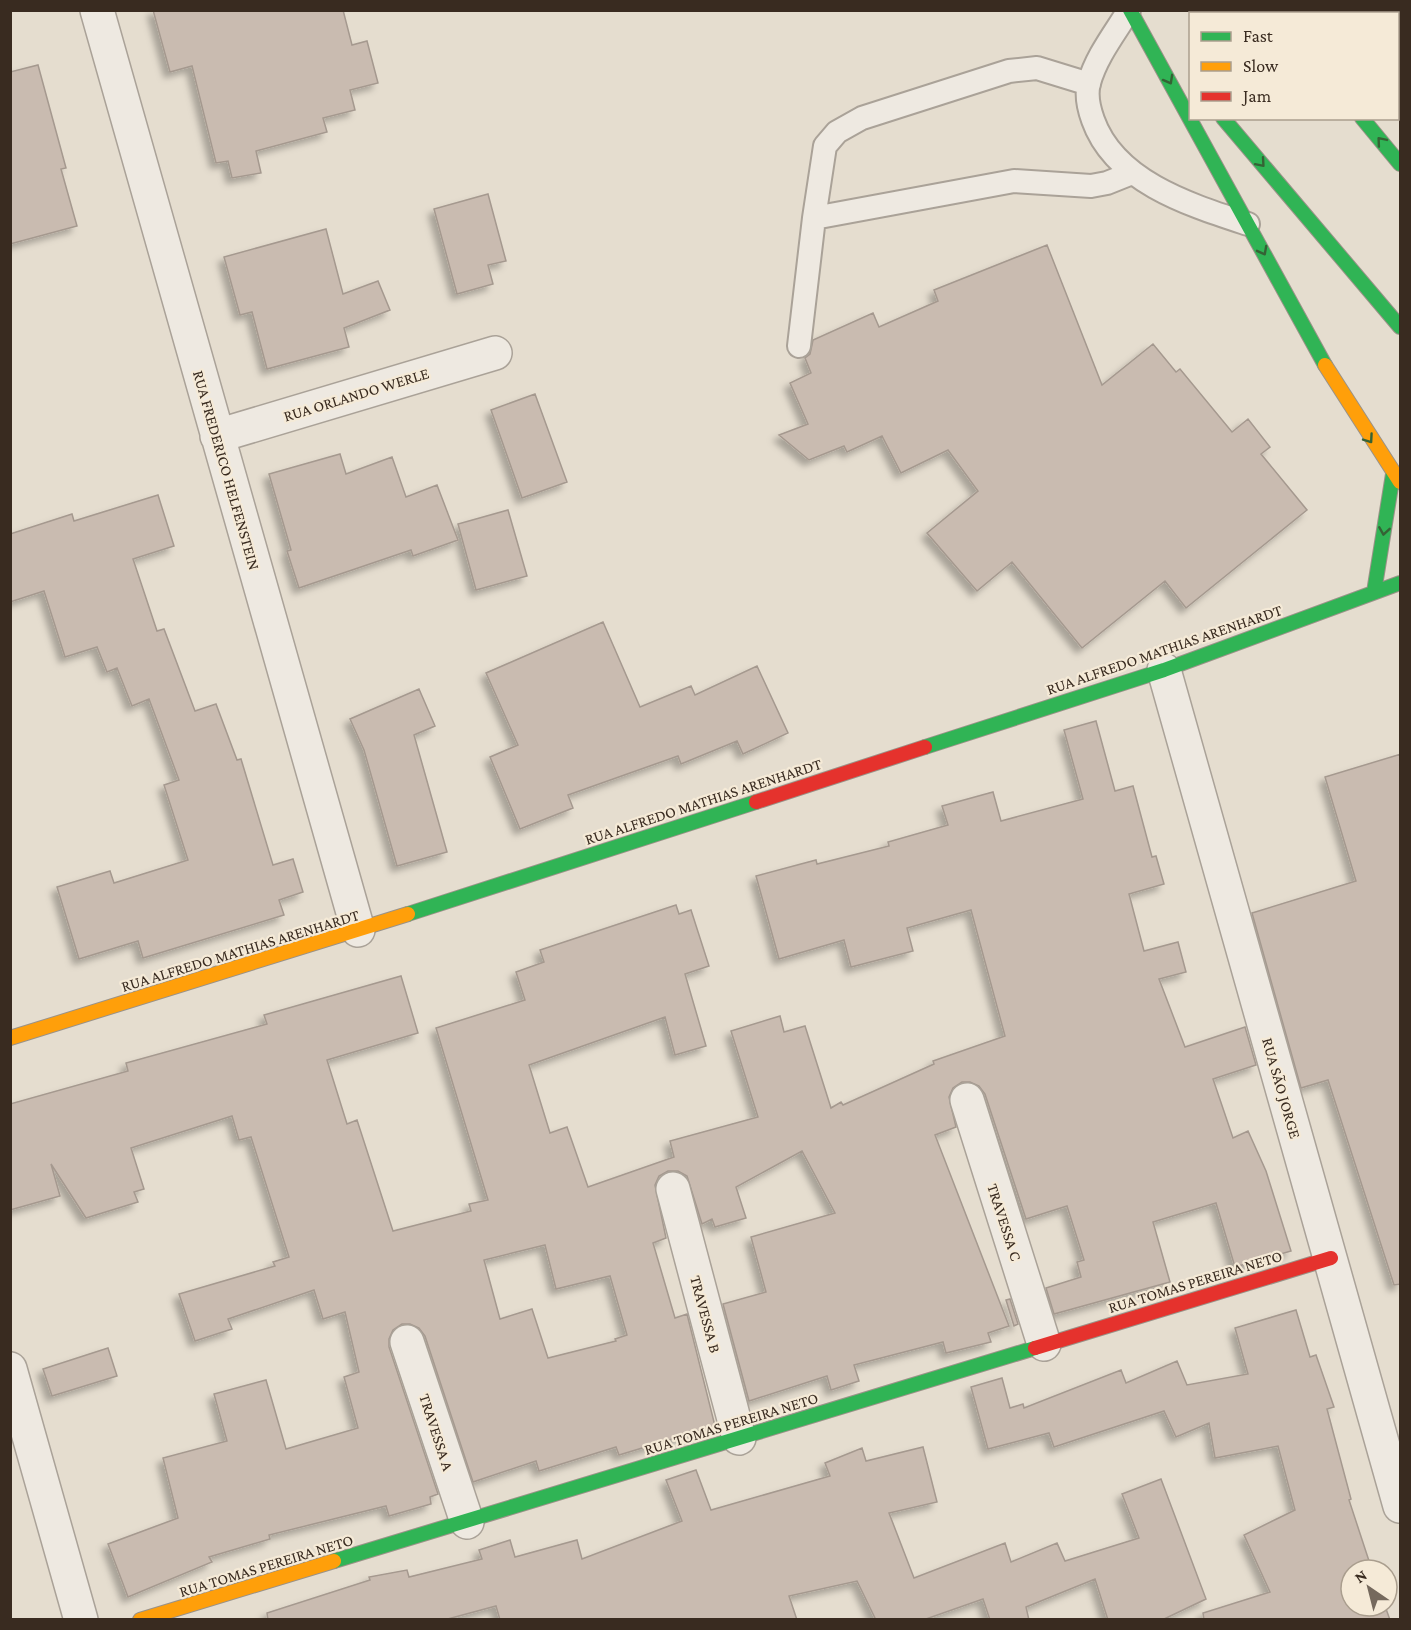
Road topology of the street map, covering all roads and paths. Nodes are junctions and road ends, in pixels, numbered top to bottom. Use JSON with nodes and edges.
{"nodes":[{"id":1,"x":97,"y":10,"type":"edge"},
{"id":2,"x":1130,"y":10,"type":"edge"},
{"id":3,"x":1175,"y":63,"type":"dead end"},
{"id":4,"x":1089,"y":84,"type":"junction"},
{"id":5,"x":1189,"y":117,"type":"edge"},
{"id":6,"x":1191,"y":120,"type":"edge"},
{"id":7,"x":1224,"y":120,"type":"edge"},
{"id":8,"x":1364,"y":120,"type":"edge"},
{"id":9,"x":1401,"y":164,"type":"edge"},
{"id":10,"x":1132,"y":173,"type":"junction"},
{"id":11,"x":814,"y":218,"type":"junction"},
{"id":12,"x":1248,"y":224,"type":"junction"},
{"id":13,"x":1401,"y":327,"type":"edge"},
{"id":14,"x":799,"y":346,"type":"dead end"},
{"id":15,"x":495,"y":353,"type":"dead end"},
{"id":16,"x":217,"y":436,"type":"junction"},
{"id":17,"x":1397,"y":478,"type":"edge"},
{"id":18,"x":1401,"y":583,"type":"edge"},
{"id":19,"x":1374,"y":592,"type":"junction"},
{"id":20,"x":1164,"y":670,"type":"junction"},
{"id":21,"x":358,"y":930,"type":"junction"},
{"id":22,"x":10,"y":1038,"type":"edge"},
{"id":23,"x":967,"y":1100,"type":"dead end"},
{"id":24,"x":673,"y":1189,"type":"dead end"},
{"id":25,"x":1331,"y":1258,"type":"junction"},
{"id":26,"x":407,"y":1342,"type":"dead end"},
{"id":27,"x":1044,"y":1344,"type":"junction"},
{"id":28,"x":10,"y":1370,"type":"edge"},
{"id":29,"x":740,"y":1438,"type":"junction"},
{"id":30,"x":1391,"y":1439,"type":"edge"},
{"id":31,"x":1401,"y":1506,"type":"edge"},
{"id":32,"x":467,"y":1522,"type":"junction"},
{"id":33,"x":81,"y":1620,"type":"edge"},
{"id":34,"x":140,"y":1620,"type":"edge"}],
"edges":[{"from":1,"to":16,"type":"street","name":"RUA FREDERICO HELFENSTEIN"},
{"from":2,"to":3,"type":"main road"},
{"from":2,"to":4,"type":"lane"},
{"from":2,"to":5,"type":"main road","one_way":true},
{"from":4,"to":10,"type":"lane"},
{"from":4,"to":11,"type":"lane"},
{"from":6,"to":12,"type":"main road","one_way":true},
{"from":7,"to":13,"type":"main road","one_way":true},
{"from":9,"to":8,"type":"main road","one_way":true},
{"from":10,"to":11,"type":"lane"},
{"from":10,"to":12,"type":"lane"},
{"from":11,"to":14,"type":"lane"},
{"from":12,"to":17,"type":"main road","one_way":true},
{"from":15,"to":16,"type":"street","name":"RUA ORLANDO WERLE"},
{"from":16,"to":21,"type":"street","name":"RUA FREDERICO HELFENSTEIN"},
{"from":17,"to":19,"type":"main road","one_way":true},
{"from":18,"to":19,"type":"main road","name":"RUA ALFREDO MATHIAS ARENHARDT"},
{"from":19,"to":20,"type":"main road","name":"RUA ALFREDO MATHIAS ARENHARDT"},
{"from":20,"to":21,"type":"main road","name":"RUA ALFREDO MATHIAS ARENHARDT"},
{"from":20,"to":25,"type":"street","name":"RUA SÃO JORGE"},
{"from":21,"to":22,"type":"main road","name":"RUA ALFREDO MATHIAS ARENHARDT"},
{"from":23,"to":27,"type":"street","name":"TRAVESSA C"},
{"from":24,"to":29,"type":"street","name":"TRAVESSA B"},
{"from":25,"to":27,"type":"main road","name":"RUA TOMAS PEREIRA NETO"},
{"from":25,"to":30,"type":"street","name":"RUA SÃO JORGE"},
{"from":26,"to":32,"type":"street","name":"TRAVESSA A"},
{"from":27,"to":29,"type":"main road","name":"RUA TOMAS PEREIRA NETO"},
{"from":28,"to":33,"type":"street"},
{"from":29,"to":32,"type":"main road","name":"RUA TOMAS PEREIRA NETO"},
{"from":30,"to":31,"type":"street","name":"RUA SÃO JORGE"},
{"from":32,"to":34,"type":"main road","name":"RUA TOMAS PEREIRA NETO"}]}
